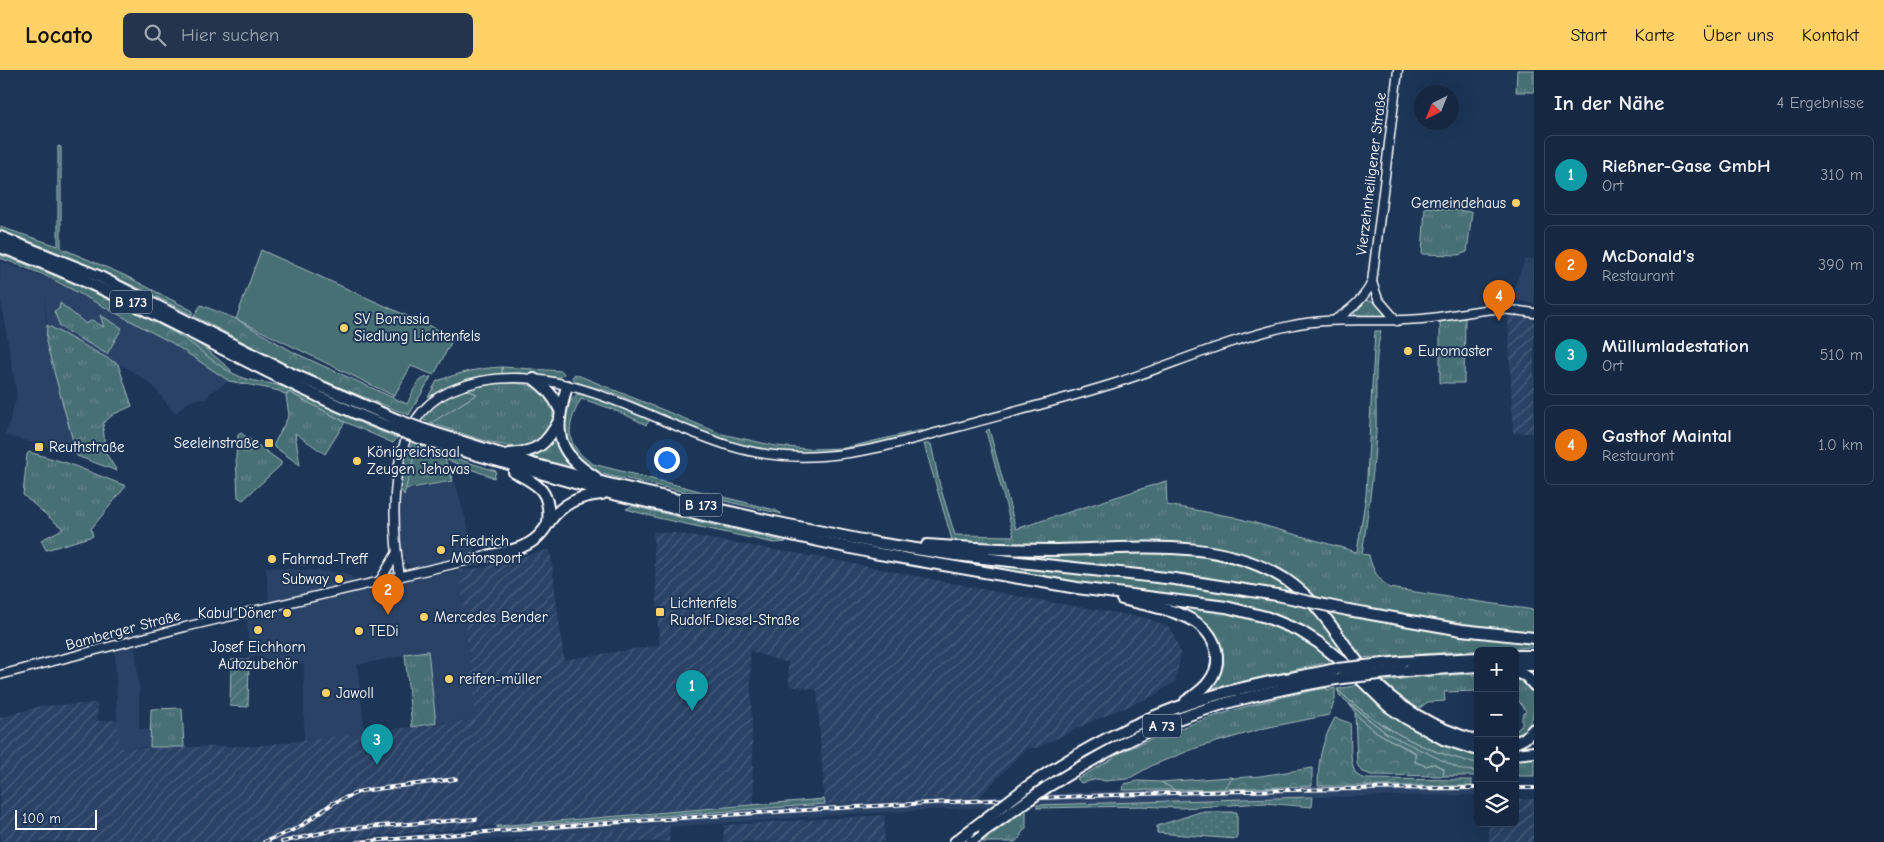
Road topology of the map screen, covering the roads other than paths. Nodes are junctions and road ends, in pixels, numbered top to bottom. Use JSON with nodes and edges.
{"nodes":[{"id":1,"x":1398,"y":70,"type":"edge"},
{"id":2,"x":0,"y":237,"type":"edge"},
{"id":3,"x":0,"y":246,"type":"edge"},
{"id":4,"x":1372,"y":282,"type":"junction"},
{"id":5,"x":1534,"y":313,"type":"edge"},
{"id":6,"x":1336,"y":319,"type":"junction"},
{"id":7,"x":1397,"y":321,"type":"junction"},
{"id":8,"x":534,"y":380,"type":"junction"},
{"id":9,"x":567,"y":386,"type":"junction"},
{"id":10,"x":560,"y":410,"type":"junction"},
{"id":11,"x":559,"y":421,"type":"junction"},
{"id":12,"x":399,"y":426,"type":"junction"},
{"id":13,"x":497,"y":458,"type":"junction"},
{"id":14,"x":605,"y":483,"type":"junction"},
{"id":15,"x":613,"y":494,"type":"junction"},
{"id":16,"x":548,"y":524,"type":"junction"},
{"id":17,"x":771,"y":526,"type":"junction"},
{"id":18,"x":877,"y":543,"type":"junction"},
{"id":19,"x":396,"y":554,"type":"junction"},
{"id":20,"x":487,"y":556,"type":"joint"},
{"id":21,"x":400,"y":577,"type":"junction"},
{"id":22,"x":379,"y":582,"type":"junction"},
{"id":23,"x":1077,"y":588,"type":"junction"},
{"id":24,"x":1534,"y":638,"type":"edge"},
{"id":25,"x":1519,"y":656,"type":"edge"},
{"id":26,"x":1534,"y":656,"type":"edge"},
{"id":27,"x":1474,"y":658,"type":"edge"},
{"id":28,"x":1519,"y":665,"type":"edge"},
{"id":29,"x":1534,"y":665,"type":"edge"},
{"id":30,"x":1474,"y":666,"type":"edge"},
{"id":31,"x":1404,"y":667,"type":"junction"},
{"id":32,"x":1519,"y":673,"type":"edge"},
{"id":33,"x":1339,"y":674,"type":"junction"},
{"id":34,"x":0,"y":675,"type":"edge"},
{"id":35,"x":1534,"y":686,"type":"edge"},
{"id":36,"x":1171,"y":711,"type":"junction"},
{"id":37,"x":1534,"y":729,"type":"edge"},
{"id":38,"x":1474,"y":739,"type":"edge"},
{"id":39,"x":1519,"y":741,"type":"edge"},
{"id":40,"x":1474,"y":749,"type":"edge"},
{"id":41,"x":1534,"y":752,"type":"edge"},
{"id":42,"x":1519,"y":754,"type":"edge"},
{"id":43,"x":956,"y":842,"type":"edge"},
{"id":44,"x":971,"y":842,"type":"edge"}],
"edges":[{"from":1,"to":4,"type":"main road","name":"Vierzehnheiligener Straße"},
{"from":2,"to":12,"type":"highway","number":"B 173"},
{"from":3,"to":12,"type":"highway","number":"B 173"},
{"from":4,"to":6,"type":"main road"},
{"from":4,"to":7,"type":"main road"},
{"from":5,"to":7,"type":"main road"},
{"from":6,"to":7,"type":"main road"},
{"from":6,"to":9,"type":"main road"},
{"from":8,"to":9,"type":"main road"},
{"from":8,"to":10,"type":"highway"},
{"from":8,"to":19,"type":"main road"},
{"from":9,"to":10,"type":"highway"},
{"from":10,"to":11,"type":"highway"},
{"from":11,"to":13,"type":"highway"},
{"from":11,"to":14,"type":"highway"},
{"from":12,"to":13,"type":"highway","number":"B 173","bridge":true},
{"from":13,"to":14,"type":"highway","number":"B 173"},
{"from":13,"to":15,"type":"highway","number":"B 173"},
{"from":13,"to":16,"type":"highway"},
{"from":14,"to":17,"type":"highway","number":"B 173"},
{"from":15,"to":16,"type":"highway"},
{"from":15,"to":17,"type":"highway","number":"B 173"},
{"from":16,"to":20,"type":"highway"},
{"from":17,"to":18,"type":"highway"},
{"from":17,"to":23,"type":"highway"},
{"from":18,"to":24,"type":"highway","bridge":true},
{"from":18,"to":38,"type":"highway"},
{"from":19,"to":21,"type":"main road"},
{"from":19,"to":22,"type":"main road"},
{"from":20,"to":21,"type":"main road","name":"Bamberger Straße"},
{"from":21,"to":22,"type":"main road","name":"Bamberger Straße"},
{"from":22,"to":34,"type":"main road","name":"Bamberger Straße"},
{"from":23,"to":36,"type":"highway"},
{"from":23,"to":40,"type":"highway"},
{"from":25,"to":26,"type":"highway"},
{"from":27,"to":31,"type":"highway","number":"A 73"},
{"from":28,"to":29,"type":"highway"},
{"from":30,"to":31,"type":"highway","number":"A 73"},
{"from":31,"to":33,"type":"highway","number":"A 73","bridge":true},
{"from":32,"to":35,"type":"highway"},
{"from":33,"to":36,"type":"highway","number":"A 73"},
{"from":33,"to":44,"type":"highway","number":"A 73","bridge":true},
{"from":36,"to":43,"type":"highway","number":"A 73","bridge":true},
{"from":37,"to":39,"type":"highway"},
{"from":41,"to":42,"type":"highway"}]}
